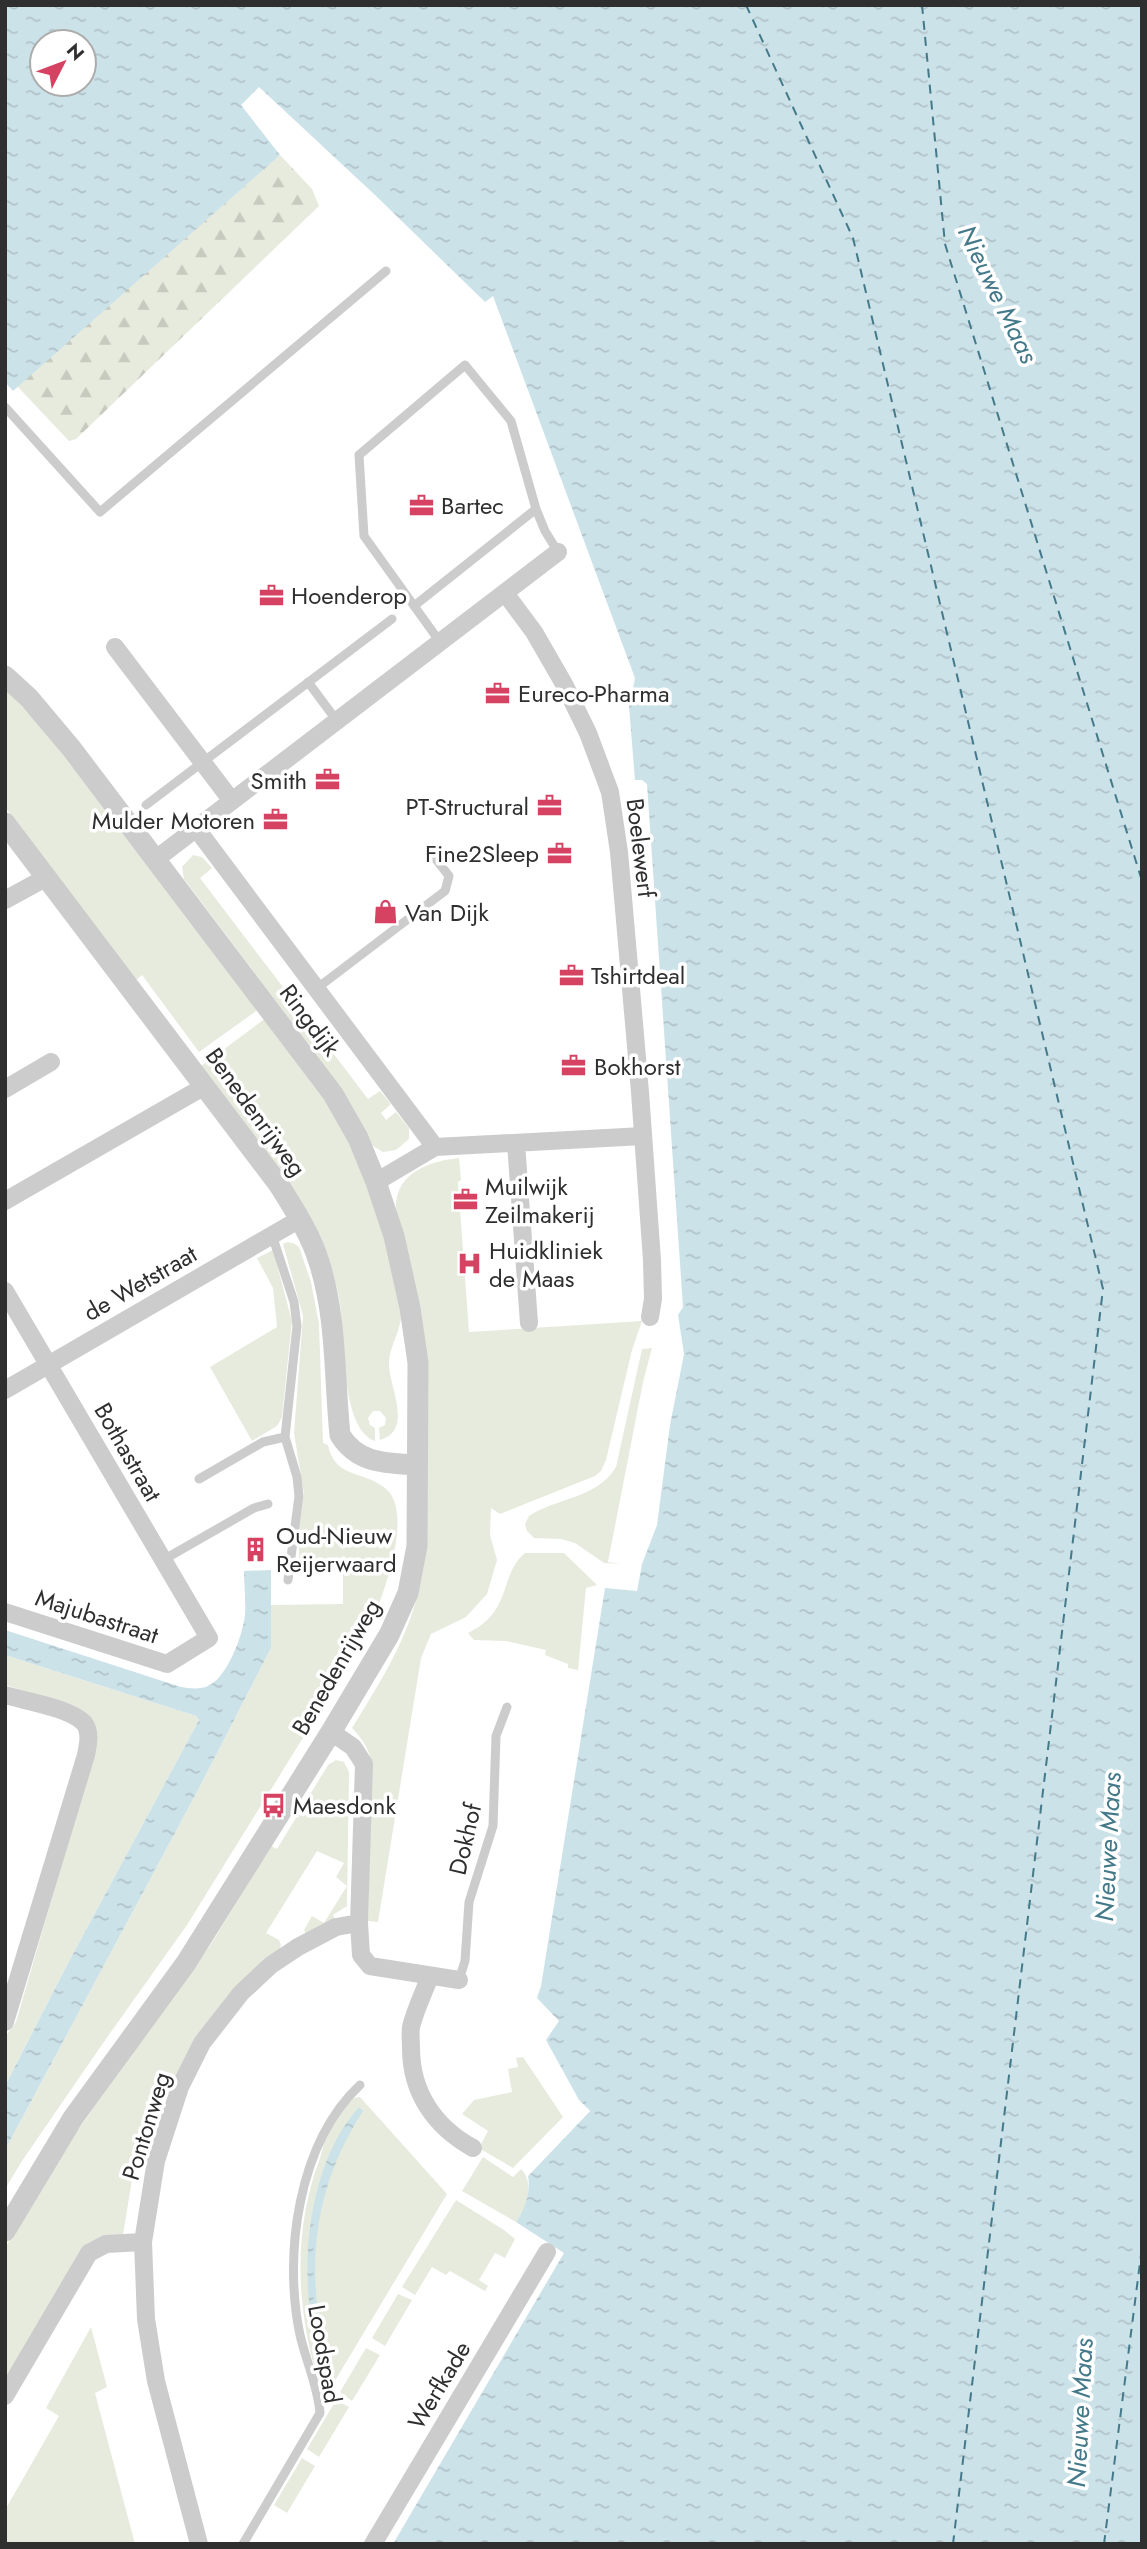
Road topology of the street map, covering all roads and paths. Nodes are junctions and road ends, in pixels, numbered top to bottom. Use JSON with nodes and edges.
{"nodes":[{"id":1,"x":386,"y":271,"type":"dead end"},
{"id":2,"x":5,"y":407,"type":"edge"},
{"id":3,"x":536,"y":509,"type":"junction"},
{"id":4,"x":558,"y":552,"type":"joint"},
{"id":5,"x":505,"y":593,"type":"junction"},
{"id":6,"x":414,"y":606,"type":"junction"},
{"id":7,"x":392,"y":619,"type":"dead end"},
{"id":8,"x":440,"y":642,"type":"junction"},
{"id":9,"x":115,"y":648,"type":"dead end"},
{"id":10,"x":5,"y":676,"type":"edge"},
{"id":11,"x":308,"y":682,"type":"junction"},
{"id":12,"x":337,"y":721,"type":"junction"},
{"id":13,"x":202,"y":762,"type":"junction"},
{"id":14,"x":232,"y":801,"type":"junction"},
{"id":15,"x":146,"y":805,"type":"dead end"},
{"id":16,"x":5,"y":822,"type":"edge"},
{"id":17,"x":196,"y":828,"type":"junction"},
{"id":18,"x":435,"y":858,"type":"dead end"},
{"id":19,"x":156,"y":859,"type":"junction"},
{"id":20,"x":47,"y":877,"type":"junction"},
{"id":21,"x":5,"y":900,"type":"edge"},
{"id":22,"x":316,"y":989,"type":"junction"},
{"id":23,"x":51,"y":1062,"type":"dead end"},
{"id":24,"x":205,"y":1086,"type":"junction"},
{"id":25,"x":5,"y":1089,"type":"edge"},
{"id":26,"x":643,"y":1136,"type":"junction"},
{"id":27,"x":516,"y":1143,"type":"junction"},
{"id":28,"x":435,"y":1147,"type":"junction"},
{"id":29,"x":376,"y":1182,"type":"junction"},
{"id":30,"x":5,"y":1201,"type":"edge"},
{"id":31,"x":300,"y":1219,"type":"junction"},
{"id":32,"x":272,"y":1235,"type":"junction"},
{"id":33,"x":5,"y":1290,"type":"edge"},
{"id":34,"x":650,"y":1317,"type":"dead end"},
{"id":35,"x":529,"y":1323,"type":"dead end"},
{"id":36,"x":48,"y":1365,"type":"junction"},
{"id":37,"x":5,"y":1390,"type":"edge"},
{"id":38,"x":285,"y":1437,"type":"junction"},
{"id":39,"x":417,"y":1465,"type":"junction"},
{"id":40,"x":199,"y":1479,"type":"dead end"},
{"id":41,"x":268,"y":1504,"type":"dead end"},
{"id":42,"x":163,"y":1560,"type":"junction"},
{"id":43,"x":289,"y":1580,"type":"dead end"},
{"id":44,"x":5,"y":1612,"type":"edge"},
{"id":45,"x":208,"y":1638,"type":"joint"},
{"id":46,"x":5,"y":1695,"type":"edge"},
{"id":47,"x":507,"y":1707,"type":"dead end"},
{"id":48,"x":331,"y":1732,"type":"junction"},
{"id":49,"x":359,"y":1923,"type":"junction"},
{"id":50,"x":430,"y":1976,"type":"junction"},
{"id":51,"x":459,"y":1980,"type":"joint"},
{"id":52,"x":5,"y":2022,"type":"edge"},
{"id":53,"x":360,"y":2085,"type":"dead end"},
{"id":54,"x":473,"y":2148,"type":"dead end"},
{"id":55,"x":5,"y":2231,"type":"edge"},
{"id":56,"x":144,"y":2242,"type":"junction"},
{"id":57,"x":547,"y":2252,"type":"dead end"},
{"id":58,"x":5,"y":2396,"type":"edge"},
{"id":59,"x":199,"y":2544,"type":"edge"},
{"id":60,"x":243,"y":2544,"type":"edge"},
{"id":61,"x":373,"y":2544,"type":"edge"}],
"edges":[{"from":1,"to":2,"type":"lane"},
{"from":3,"to":4,"type":"lane"},
{"from":3,"to":6,"type":"lane"},
{"from":3,"to":6,"type":"lane"},
{"from":4,"to":5,"type":"street"},
{"from":5,"to":8,"type":"street"},
{"from":5,"to":26,"type":"street","name":"Boelewerf"},
{"from":6,"to":8,"type":"lane"},
{"from":7,"to":11,"type":"lane"},
{"from":8,"to":12,"type":"street"},
{"from":9,"to":13,"type":"street"},
{"from":10,"to":19,"type":"street","name":"Ringdijk"},
{"from":11,"to":12,"type":"lane"},
{"from":11,"to":13,"type":"lane"},
{"from":12,"to":14,"type":"street"},
{"from":13,"to":14,"type":"street"},
{"from":13,"to":15,"type":"lane"},
{"from":14,"to":17,"type":"street"},
{"from":16,"to":20,"type":"street","name":"Benedenrijweg"},
{"from":17,"to":19,"type":"street"},
{"from":17,"to":22,"type":"street"},
{"from":18,"to":22,"type":"lane"},
{"from":19,"to":29,"type":"street","name":"Ringdijk"},
{"from":20,"to":21,"type":"street"},
{"from":20,"to":24,"type":"street","name":"Benedenrijweg"},
{"from":22,"to":28,"type":"street"},
{"from":23,"to":25,"type":"street"},
{"from":24,"to":30,"type":"street"},
{"from":24,"to":31,"type":"street","name":"Benedenrijweg"},
{"from":26,"to":27,"type":"street"},
{"from":26,"to":34,"type":"street","name":"Boelewerf"},
{"from":27,"to":28,"type":"street"},
{"from":27,"to":35,"type":"street"},
{"from":28,"to":29,"type":"street"},
{"from":29,"to":39,"type":"street","name":"Ringdijk"},
{"from":31,"to":32,"type":"street","name":"de Wetstraat"},
{"from":31,"to":39,"type":"street","name":"Benedenrijweg"},
{"from":32,"to":36,"type":"street","name":"de Wetstraat"},
{"from":32,"to":38,"type":"lane"},
{"from":33,"to":36,"type":"street","name":"Bothastraat"},
{"from":36,"to":37,"type":"street","name":"de Wetstraat"},
{"from":36,"to":42,"type":"street","name":"Bothastraat"},
{"from":38,"to":40,"type":"lane"},
{"from":38,"to":43,"type":"lane"},
{"from":39,"to":48,"type":"street","name":"Benedenrijweg"},
{"from":41,"to":42,"type":"lane"},
{"from":42,"to":45,"type":"street","name":"Bothastraat"},
{"from":44,"to":45,"type":"street","name":"Majubastraat"},
{"from":46,"to":52,"type":"street"},
{"from":47,"to":51,"type":"lane","name":"Dokhof"},
{"from":48,"to":49,"type":"street"},
{"from":48,"to":55,"type":"street","name":"Benedenrijweg"},
{"from":49,"to":50,"type":"street"},
{"from":49,"to":56,"type":"street","name":"Pontonweg"},
{"from":50,"to":51,"type":"street"},
{"from":50,"to":54,"type":"street"},
{"from":53,"to":60,"type":"lane","name":"Loodspad"},
{"from":56,"to":58,"type":"street"},
{"from":56,"to":59,"type":"street","name":"Pontonweg"},
{"from":57,"to":61,"type":"street","name":"Werfkade"}]}
